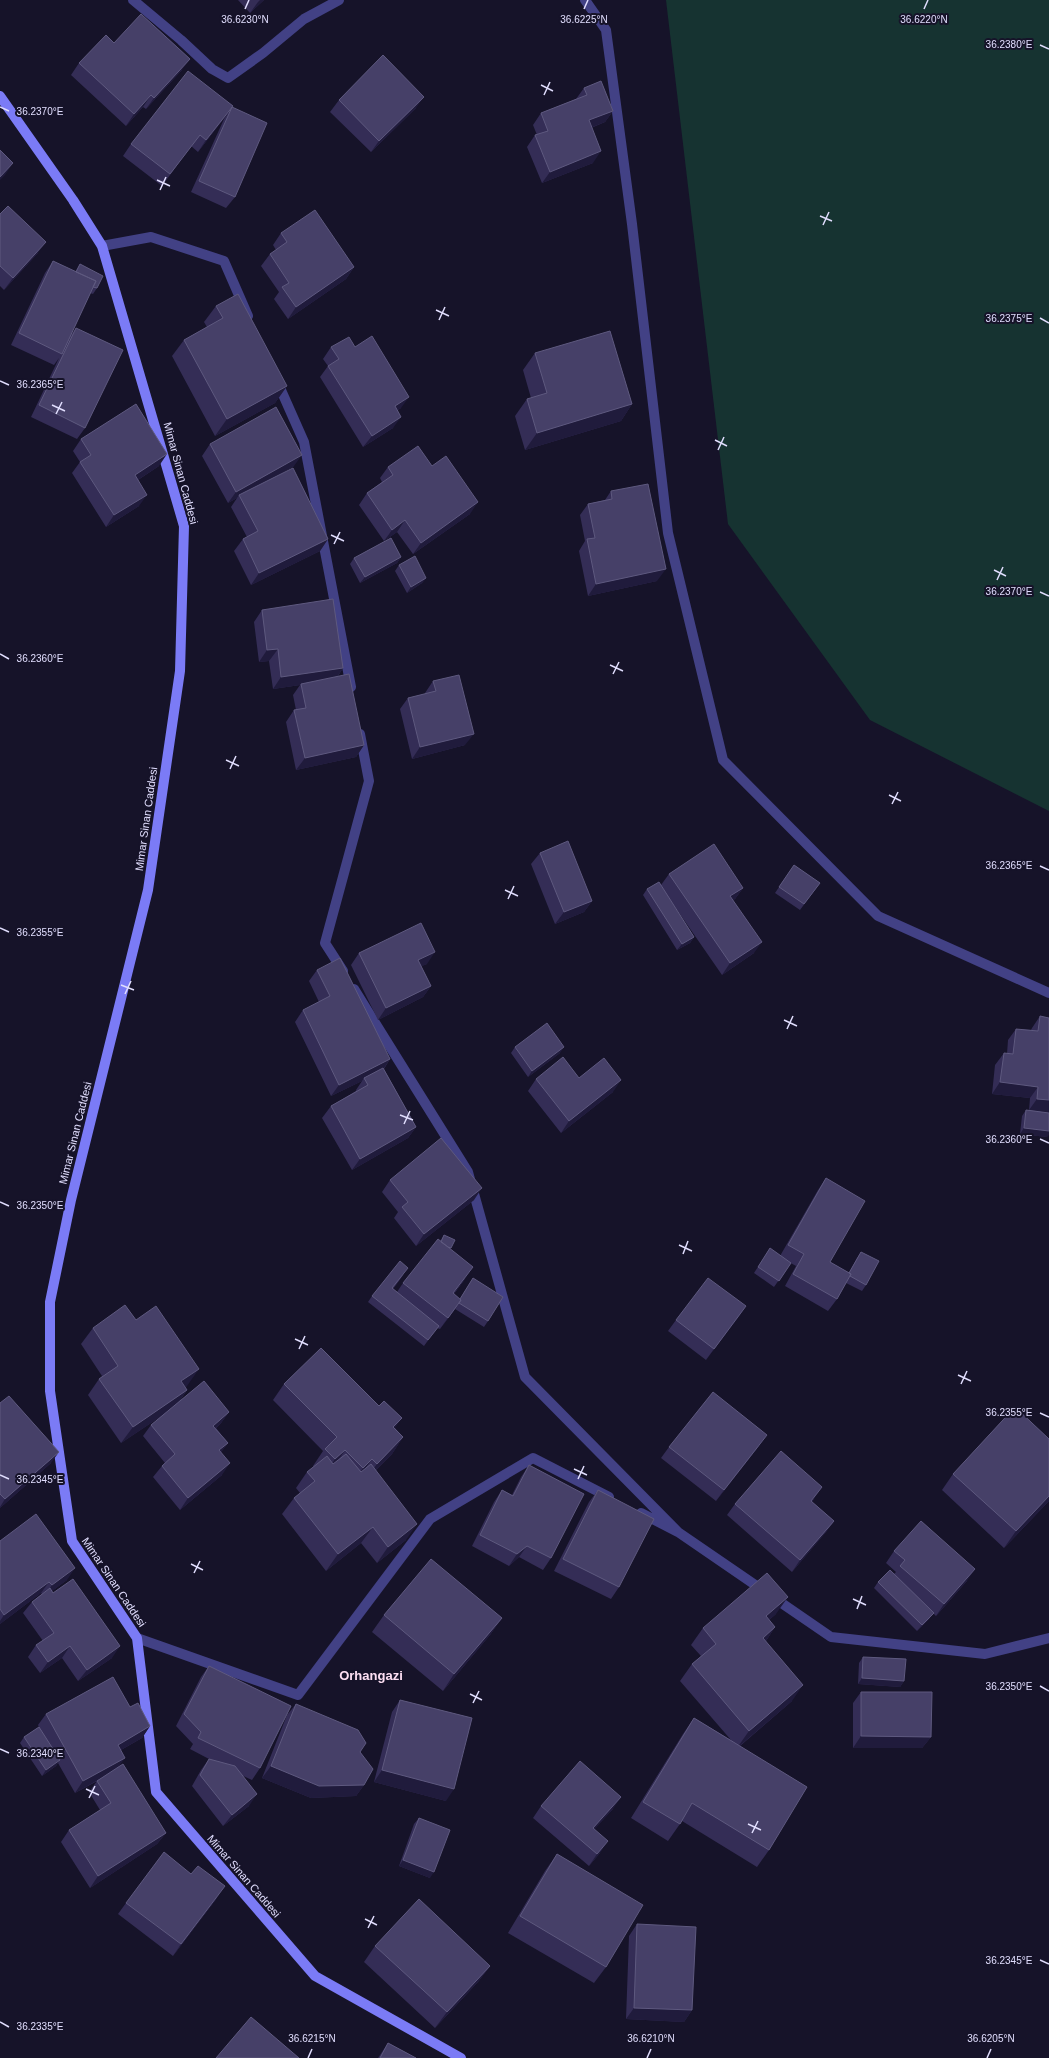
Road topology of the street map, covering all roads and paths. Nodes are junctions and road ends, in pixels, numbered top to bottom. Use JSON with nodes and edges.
{"nodes":[{"id":1,"x":133,"y":0,"type":"edge"},
{"id":2,"x":339,"y":0,"type":"edge"},
{"id":3,"x":585,"y":0,"type":"edge"},
{"id":4,"x":0,"y":96,"type":"edge"},
{"id":5,"x":102,"y":246,"type":"junction"},
{"id":6,"x":253,"y":326,"type":"edge"},
{"id":7,"x":272,"y":369,"type":"edge"},
{"id":8,"x":353,"y":696,"type":"edge"},
{"id":9,"x":358,"y":727,"type":"edge"},
{"id":10,"x":1049,"y":993,"type":"edge"},
{"id":11,"x":616,"y":1500,"type":"edge"},
{"id":12,"x":630,"y":1508,"type":"edge"},
{"id":13,"x":678,"y":1532,"type":"junction"},
{"id":14,"x":137,"y":1638,"type":"junction"},
{"id":15,"x":1049,"y":1638,"type":"edge"},
{"id":16,"x":461,"y":2058,"type":"edge"}],
"edges":[{"from":1,"to":2,"type":"street"},
{"from":3,"to":10,"type":"street"},
{"from":4,"to":5,"type":"street","name":"Mimar Sinan Caddesi"},
{"from":5,"to":6,"type":"street"},
{"from":5,"to":14,"type":"street","name":"Mimar Sinan Caddesi"},
{"from":7,"to":8,"type":"street"},
{"from":9,"to":13,"type":"street"},
{"from":11,"to":14,"type":"street"},
{"from":12,"to":13,"type":"street"},
{"from":13,"to":15,"type":"street"},
{"from":14,"to":16,"type":"street","name":"Mimar Sinan Caddesi"}]}
